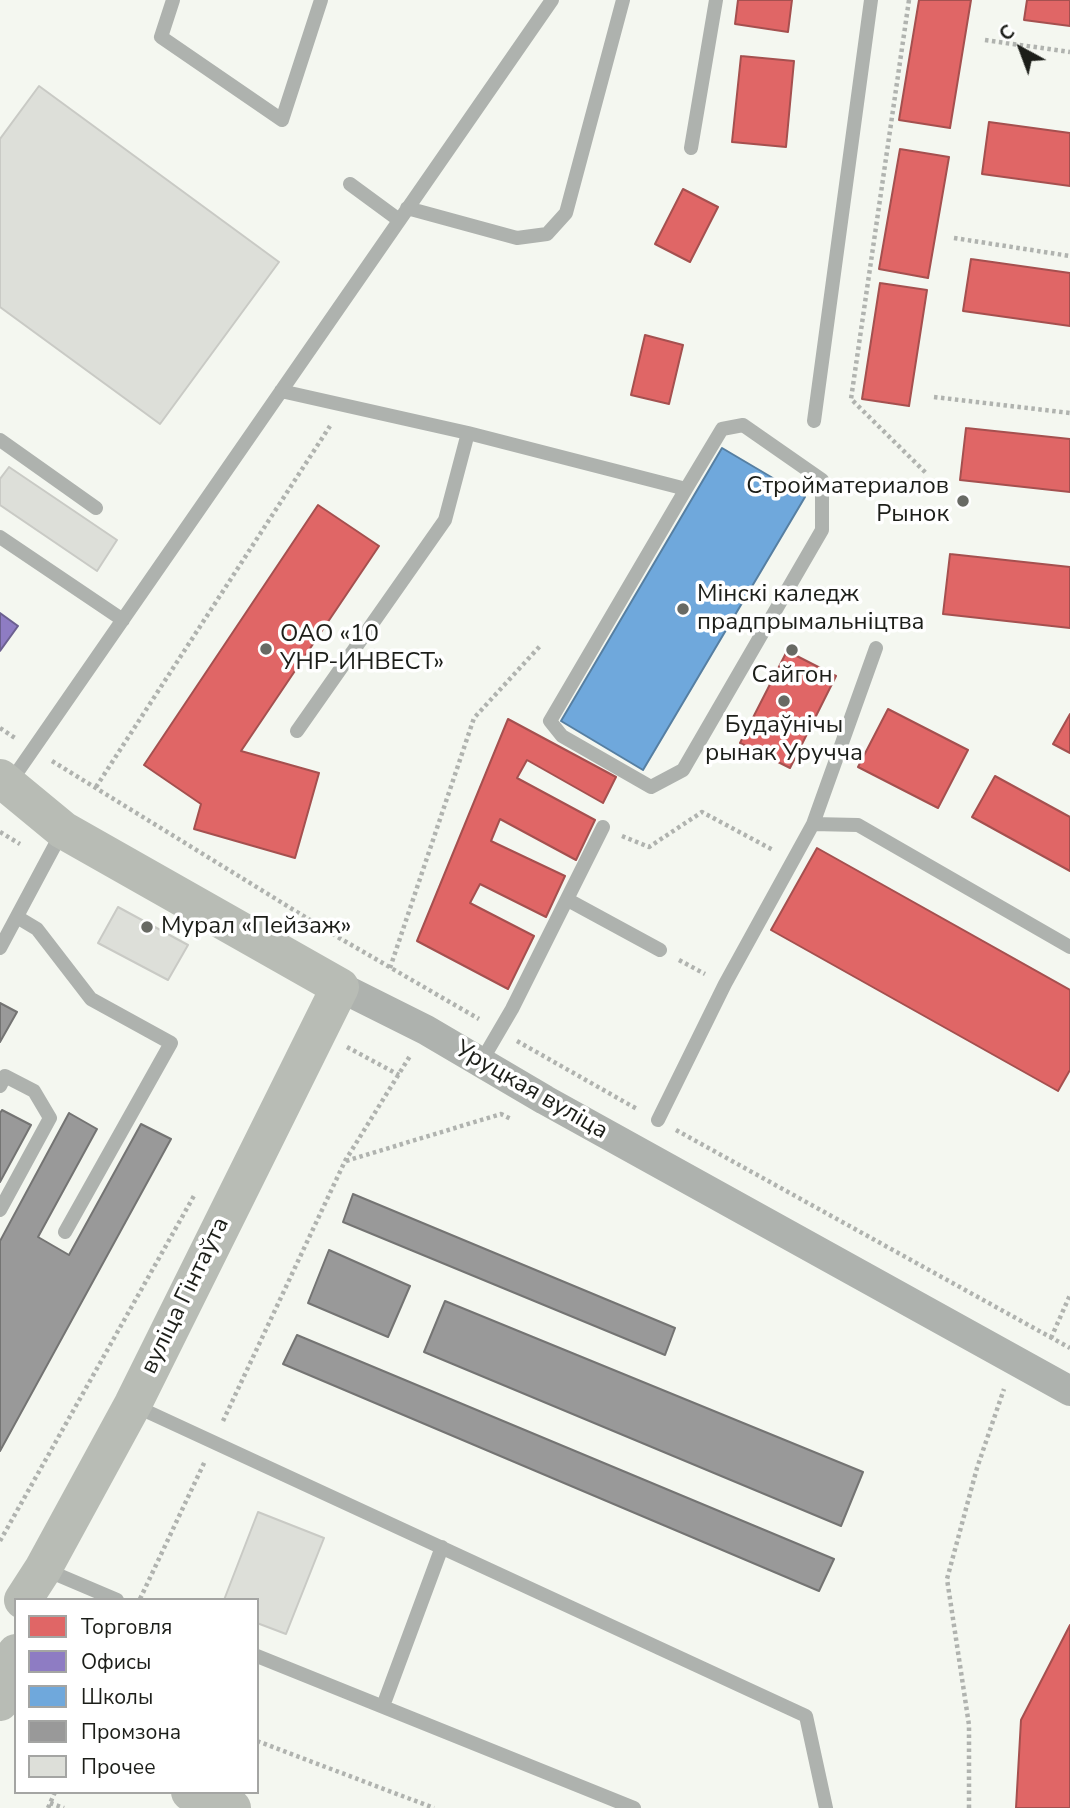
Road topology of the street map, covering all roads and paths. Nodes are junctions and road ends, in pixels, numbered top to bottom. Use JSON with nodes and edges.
{"nodes":[{"id":1,"x":173,"y":0,"type":"edge"},
{"id":2,"x":321,"y":0,"type":"edge"},
{"id":3,"x":552,"y":0,"type":"edge"},
{"id":4,"x":623,"y":0,"type":"edge"},
{"id":5,"x":716,"y":0,"type":"edge"},
{"id":6,"x":871,"y":0,"type":"edge"},
{"id":7,"x":909,"y":0,"type":"edge"},
{"id":8,"x":985,"y":40,"type":"dead end"},
{"id":9,"x":1070,"y":52,"type":"edge"},
{"id":10,"x":691,"y":148,"type":"dead end"},
{"id":11,"x":350,"y":184,"type":"dead end"},
{"id":12,"x":403,"y":214,"type":"junction"},
{"id":13,"x":954,"y":238,"type":"dead end"},
{"id":14,"x":1070,"y":256,"type":"edge"},
{"id":15,"x":281,"y":391,"type":"junction"},
{"id":16,"x":934,"y":397,"type":"dead end"},
{"id":17,"x":344,"y":405,"type":"junction"},
{"id":18,"x":1070,"y":413,"type":"edge"},
{"id":19,"x":814,"y":421,"type":"dead end"},
{"id":20,"x":468,"y":433,"type":"junction"},
{"id":21,"x":0,"y":440,"type":"edge"},
{"id":22,"x":926,"y":473,"type":"dead end"},
{"id":23,"x":686,"y":489,"type":"junction"},
{"id":24,"x":96,"y":508,"type":"dead end"},
{"id":25,"x":0,"y":537,"type":"edge"},
{"id":26,"x":123,"y":620,"type":"junction"},
{"id":27,"x":540,"y":646,"type":"dead end"},
{"id":28,"x":876,"y":648,"type":"dead end"},
{"id":29,"x":0,"y":729,"type":"edge"},
{"id":30,"x":298,"y":731,"type":"dead end"},
{"id":31,"x":33,"y":749,"type":"junction"},
{"id":32,"x":3,"y":785,"type":"edge"},
{"id":33,"x":96,"y":787,"type":"junction"},
{"id":34,"x":813,"y":824,"type":"junction"},
{"id":35,"x":603,"y":827,"type":"joint"},
{"id":36,"x":63,"y":830,"type":"junction"},
{"id":37,"x":793,"y":860,"type":"junction"},
{"id":38,"x":568,"y":900,"type":"junction"},
{"id":39,"x":17,"y":917,"type":"junction"},
{"id":40,"x":336,"y":936,"type":"junction"},
{"id":41,"x":1070,"y":947,"type":"edge"},
{"id":42,"x":0,"y":948,"type":"edge"},
{"id":43,"x":660,"y":950,"type":"joint"},
{"id":44,"x":390,"y":968,"type":"junction"},
{"id":45,"x":328,"y":981,"type":"junction"},
{"id":46,"x":725,"y":984,"type":"junction"},
{"id":47,"x":445,"y":1000,"type":"junction"},
{"id":48,"x":426,"y":1030,"type":"junction"},
{"id":49,"x":500,"y":1031,"type":"junction"},
{"id":50,"x":481,"y":1062,"type":"junction"},
{"id":51,"x":0,"y":1086,"type":"edge"},
{"id":52,"x":599,"y":1088,"type":"junction"},
{"id":53,"x":581,"y":1120,"type":"junction"},
{"id":54,"x":658,"y":1121,"type":"junction"},
{"id":55,"x":522,"y":1125,"type":"dead end"},
{"id":56,"x":345,"y":1161,"type":"junction"},
{"id":57,"x":201,"y":1183,"type":"dead end"},
{"id":58,"x":0,"y":1210,"type":"edge"},
{"id":59,"x":65,"y":1232,"type":"dead end"},
{"id":60,"x":1070,"y":1296,"type":"edge"},
{"id":61,"x":1031,"y":1327,"type":"junction"},
{"id":62,"x":1051,"y":1338,"type":"junction"},
{"id":63,"x":1070,"y":1348,"type":"edge"},
{"id":64,"x":1014,"y":1360,"type":"junction"},
{"id":65,"x":1066,"y":1382,"type":"edge"},
{"id":66,"x":133,"y":1404,"type":"junction"},
{"id":67,"x":214,"y":1442,"type":"junction"},
{"id":68,"x":0,"y":1541,"type":"edge"},
{"id":69,"x":442,"y":1547,"type":"junction"},
{"id":70,"x":38,"y":1584,"type":"edge"},
{"id":71,"x":25,"y":1598,"type":"edge"},
{"id":72,"x":107,"y":1598,"type":"edge"},
{"id":73,"x":141,"y":1598,"type":"edge"},
{"id":74,"x":14,"y":1613,"type":"edge"},
{"id":75,"x":0,"y":1634,"type":"edge"},
{"id":76,"x":259,"y":1657,"type":"edge"},
{"id":77,"x":14,"y":1659,"type":"edge"},
{"id":78,"x":0,"y":1702,"type":"edge"},
{"id":79,"x":383,"y":1706,"type":"junction"},
{"id":80,"x":259,"y":1742,"type":"edge"},
{"id":81,"x":195,"y":1794,"type":"edge"},
{"id":82,"x":49,"y":1805,"type":"edge"},
{"id":83,"x":64,"y":1808,"type":"edge"},
{"id":84,"x":232,"y":1808,"type":"edge"},
{"id":85,"x":434,"y":1808,"type":"edge"},
{"id":86,"x":634,"y":1808,"type":"edge"},
{"id":87,"x":826,"y":1808,"type":"edge"},
{"id":88,"x":969,"y":1808,"type":"edge"}],
"edges":[{"from":1,"to":2,"type":"lane"},
{"from":3,"to":12,"type":"lane"},
{"from":4,"to":12,"type":"lane"},
{"from":5,"to":10,"type":"lane"},
{"from":6,"to":19,"type":"lane"},
{"from":7,"to":22,"type":"path"},
{"from":8,"to":9,"type":"path"},
{"from":11,"to":12,"type":"lane"},
{"from":12,"to":15,"type":"lane"},
{"from":13,"to":14,"type":"path"},
{"from":15,"to":17,"type":"lane"},
{"from":15,"to":26,"type":"lane"},
{"from":16,"to":18,"type":"path"},
{"from":17,"to":20,"type":"lane"},
{"from":17,"to":33,"type":"path"},
{"from":20,"to":23,"type":"lane"},
{"from":20,"to":30,"type":"lane"},
{"from":21,"to":24,"type":"lane"},
{"from":23,"to":23,"type":"lane"},
{"from":25,"to":26,"type":"lane"},
{"from":26,"to":31,"type":"lane"},
{"from":27,"to":44,"type":"path"},
{"from":28,"to":34,"type":"lane"},
{"from":29,"to":31,"type":"path"},
{"from":31,"to":32,"type":"lane"},
{"from":31,"to":33,"type":"path"},
{"from":32,"to":36,"type":"street","name":"Уруцкая вуліца"},
{"from":33,"to":40,"type":"path"},
{"from":34,"to":37,"type":"lane"},
{"from":34,"to":41,"type":"lane"},
{"from":35,"to":37,"type":"path"},
{"from":35,"to":38,"type":"lane"},
{"from":36,"to":39,"type":"lane"},
{"from":36,"to":45,"type":"street","name":"Уруцкая вуліца"},
{"from":37,"to":46,"type":"lane"},
{"from":38,"to":43,"type":"lane"},
{"from":38,"to":49,"type":"lane"},
{"from":39,"to":42,"type":"lane"},
{"from":39,"to":59,"type":"lane"},
{"from":40,"to":44,"type":"path"},
{"from":40,"to":45,"type":"path"},
{"from":43,"to":46,"type":"path"},
{"from":44,"to":47,"type":"path"},
{"from":45,"to":48,"type":"street","name":"Уруцкая вуліца"},
{"from":45,"to":66,"type":"street","name":"вуліца Гінтаўта"},
{"from":46,"to":54,"type":"lane"},
{"from":47,"to":48,"type":"path"},
{"from":47,"to":49,"type":"path"},
{"from":48,"to":50,"type":"street","name":"Уруцкая вуліца"},
{"from":48,"to":56,"type":"path"},
{"from":49,"to":50,"type":"lane"},
{"from":49,"to":52,"type":"path"},
{"from":50,"to":53,"type":"street","name":"Уруцкая вуліца"},
{"from":51,"to":58,"type":"lane"},
{"from":52,"to":53,"type":"path"},
{"from":52,"to":54,"type":"path"},
{"from":53,"to":64,"type":"street","name":"Уруцкая вуліца"},
{"from":54,"to":61,"type":"path"},
{"from":55,"to":56,"type":"path"},
{"from":56,"to":67,"type":"path"},
{"from":57,"to":68,"type":"path"},
{"from":60,"to":62,"type":"path"},
{"from":61,"to":62,"type":"path"},
{"from":61,"to":64,"type":"path"},
{"from":62,"to":63,"type":"path"},
{"from":64,"to":65,"type":"street","name":"Уруцкая вуліца"},
{"from":64,"to":88,"type":"path"},
{"from":66,"to":67,"type":"lane"},
{"from":66,"to":70,"type":"street","name":"вуліца Гінтаўта"},
{"from":67,"to":69,"type":"lane"},
{"from":67,"to":73,"type":"path"},
{"from":69,"to":79,"type":"lane"},
{"from":69,"to":87,"type":"lane"},
{"from":70,"to":71,"type":"street","name":"вуліца Гінтаўта"},
{"from":70,"to":72,"type":"lane"},
{"from":74,"to":75,"type":"street"},
{"from":76,"to":79,"type":"lane"},
{"from":77,"to":78,"type":"street"},
{"from":79,"to":86,"type":"lane"},
{"from":80,"to":85,"type":"path"},
{"from":81,"to":84,"type":"street"},
{"from":82,"to":83,"type":"path"}]}
